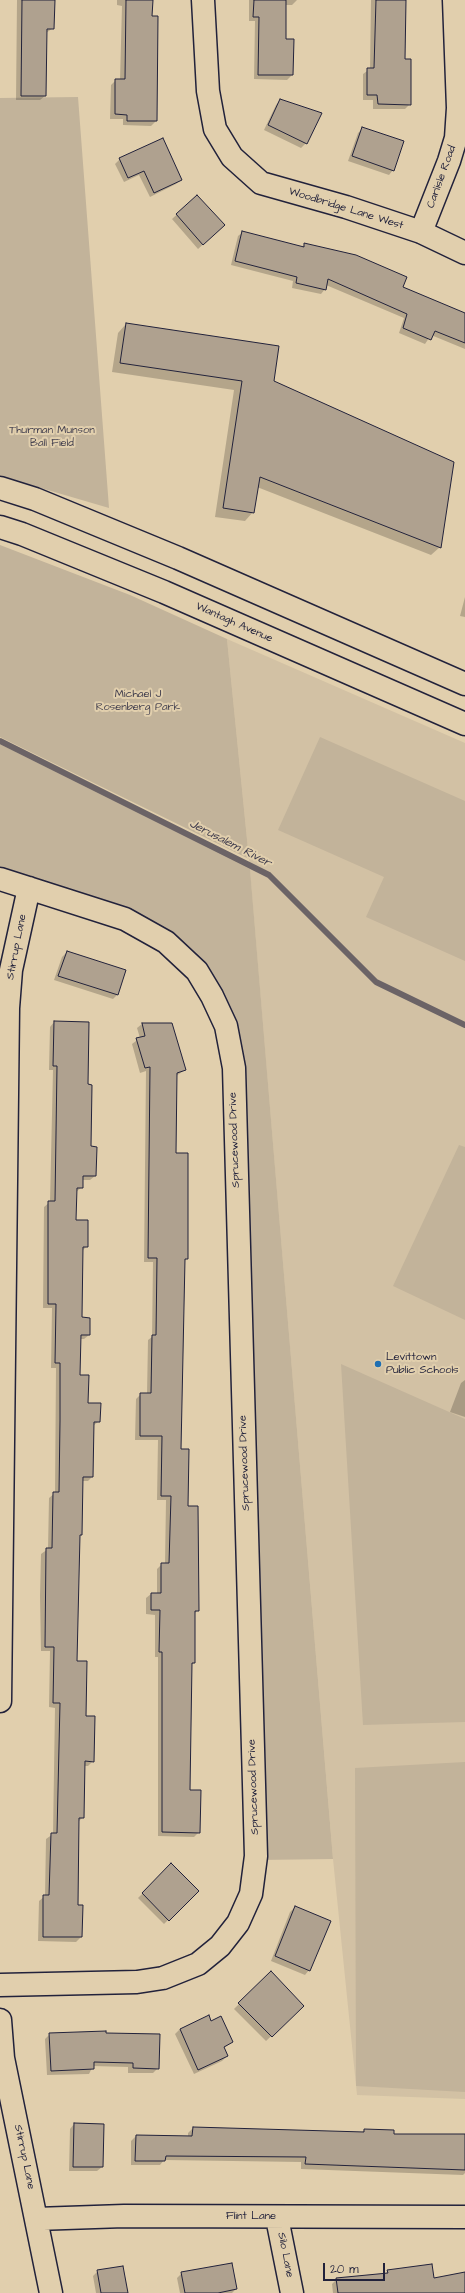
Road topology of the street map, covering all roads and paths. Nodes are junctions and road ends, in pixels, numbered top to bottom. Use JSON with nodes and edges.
{"nodes":[{"id":1,"x":203,"y":0,"type":"edge"},
{"id":2,"x":454,"y":0,"type":"edge"},
{"id":3,"x":421,"y":232,"type":"junction"},
{"id":4,"x":465,"y":253,"type":"edge"},
{"id":5,"x":0,"y":488,"type":"edge"},
{"id":6,"x":0,"y":526,"type":"edge"},
{"id":7,"x":465,"y":684,"type":"edge"},
{"id":8,"x":465,"y":724,"type":"edge"},
{"id":9,"x":0,"y":879,"type":"edge"},
{"id":10,"x":29,"y":888,"type":"junction"},
{"id":11,"x":0,"y":1701,"type":"edge"},
{"id":12,"x":0,"y":1985,"type":"edge"},
{"id":13,"x":0,"y":2020,"type":"edge"},
{"id":14,"x":465,"y":2217,"type":"edge"},
{"id":15,"x":277,"y":2218,"type":"junction"},
{"id":16,"x":36,"y":2219,"type":"junction"},
{"id":17,"x":51,"y":2293,"type":"edge"},
{"id":18,"x":292,"y":2293,"type":"edge"}],
"edges":[{"from":1,"to":3,"type":"street","name":"Woodbridge Lane West"},
{"from":2,"to":3,"type":"street","name":"Carlisle Road"},
{"from":3,"to":4,"type":"street","name":"Woodbridge Lane West"},
{"from":5,"to":7,"type":"street"},
{"from":6,"to":8,"type":"street","name":"Wantagh Avenue"},
{"from":9,"to":10,"type":"street","name":"Sprucewood Drive"},
{"from":10,"to":11,"type":"street","name":"Stirrup Lane"},
{"from":10,"to":12,"type":"street","name":"Sprucewood Drive"},
{"from":13,"to":16,"type":"street","name":"Stirrup Lane"},
{"from":14,"to":15,"type":"street","name":"Flint Lane"},
{"from":15,"to":16,"type":"street","name":"Flint Lane"},
{"from":15,"to":18,"type":"street","name":"Silo Lane"},
{"from":16,"to":17,"type":"street","name":"Stirrup Lane"}]}
